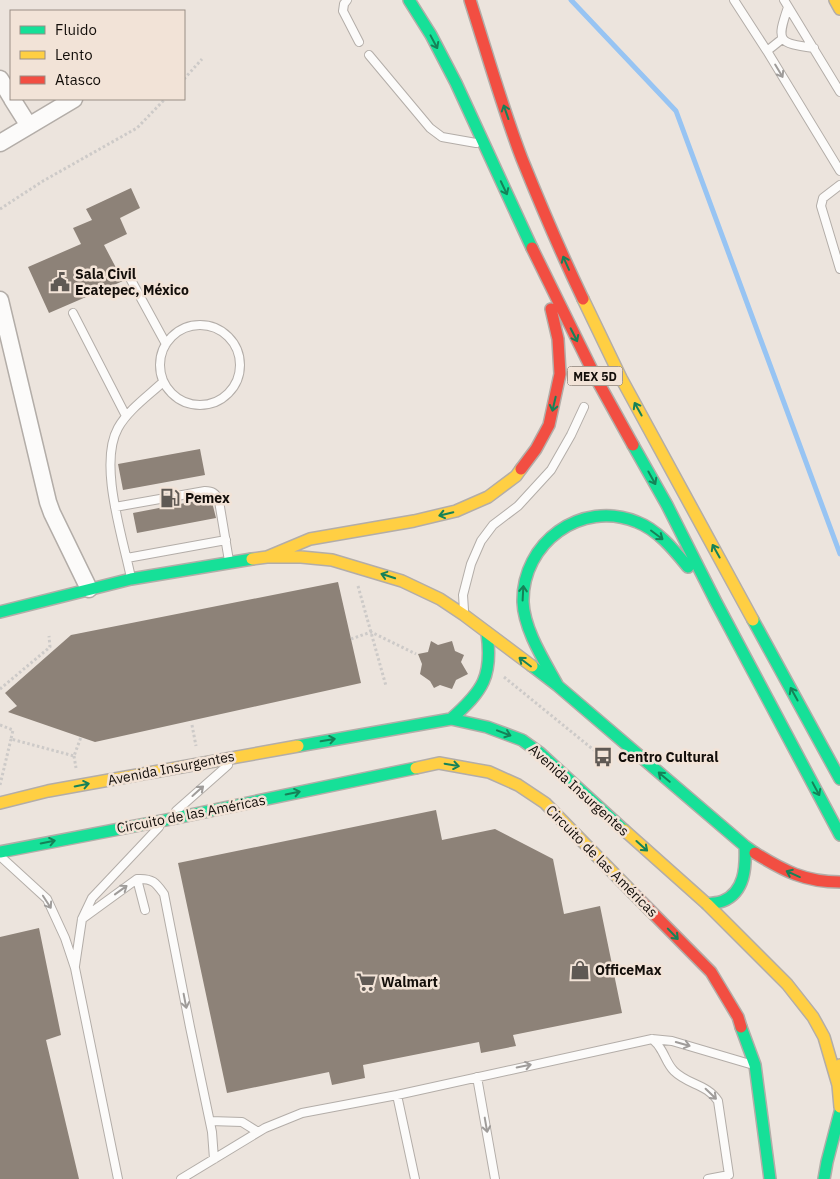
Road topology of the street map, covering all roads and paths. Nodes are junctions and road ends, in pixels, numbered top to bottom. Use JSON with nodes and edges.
{"nodes":[{"id":1,"x":347,"y":0,"type":"edge"},
{"id":2,"x":409,"y":0,"type":"edge"},
{"id":3,"x":470,"y":0,"type":"edge"},
{"id":4,"x":734,"y":0,"type":"edge"},
{"id":5,"x":834,"y":0,"type":"edge"},
{"id":6,"x":786,"y":4,"type":"edge"},
{"id":7,"x":840,"y":9,"type":"edge"},
{"id":8,"x":782,"y":39,"type":"junction"},
{"id":9,"x":359,"y":42,"type":"dead end"},
{"id":10,"x":814,"y":48,"type":"junction"},
{"id":11,"x":767,"y":51,"type":"junction"},
{"id":12,"x":369,"y":55,"type":"dead end"},
{"id":13,"x":202,"y":60,"type":"dead end"},
{"id":14,"x":185,"y":78,"type":"edge"},
{"id":15,"x":0,"y":79,"type":"edge"},
{"id":16,"x":840,"y":92,"type":"edge"},
{"id":17,"x":10,"y":95,"type":"edge"},
{"id":18,"x":13,"y":100,"type":"edge"},
{"id":19,"x":72,"y":100,"type":"edge"},
{"id":20,"x":164,"y":100,"type":"edge"},
{"id":21,"x":29,"y":126,"type":"junction"},
{"id":22,"x":0,"y":143,"type":"edge"},
{"id":23,"x":484,"y":144,"type":"junction"},
{"id":24,"x":840,"y":171,"type":"edge"},
{"id":25,"x":840,"y":185,"type":"edge"},
{"id":26,"x":0,"y":209,"type":"edge"},
{"id":27,"x":840,"y":269,"type":"edge"},
{"id":28,"x":542,"y":270,"type":"junction"},
{"id":29,"x":131,"y":280,"type":"dead end"},
{"id":30,"x":0,"y":300,"type":"edge"},
{"id":31,"x":73,"y":313,"type":"dead end"},
{"id":32,"x":166,"y":344,"type":"junction"},
{"id":33,"x":163,"y":382,"type":"junction"},
{"id":34,"x":584,"y":407,"type":"dead end"},
{"id":35,"x":126,"y":416,"type":"junction"},
{"id":36,"x":115,"y":507,"type":"junction"},
{"id":37,"x":226,"y":540,"type":"junction"},
{"id":38,"x":267,"y":557,"type":"junction"},
{"id":39,"x":127,"y":558,"type":"junction"},
{"id":40,"x":230,"y":563,"type":"junction"},
{"id":41,"x":131,"y":580,"type":"junction"},
{"id":42,"x":357,"y":583,"type":"dead end"},
{"id":43,"x":89,"y":589,"type":"junction"},
{"id":44,"x":716,"y":602,"type":"junction"},
{"id":45,"x":0,"y":612,"type":"edge"},
{"id":46,"x":464,"y":615,"type":"junction"},
{"id":47,"x":370,"y":632,"type":"junction"},
{"id":48,"x":487,"y":633,"type":"junction"},
{"id":49,"x":49,"y":636,"type":"dead end"},
{"id":50,"x":351,"y":639,"type":"dead end"},
{"id":51,"x":416,"y":654,"type":"dead end"},
{"id":52,"x":488,"y":665,"type":"junction"},
{"id":53,"x":386,"y":686,"type":"dead end"},
{"id":54,"x":558,"y":686,"type":"junction"},
{"id":55,"x":0,"y":689,"type":"edge"},
{"id":56,"x":451,"y":719,"type":"junction"},
{"id":57,"x":0,"y":725,"type":"edge"},
{"id":58,"x":81,"y":737,"type":"dead end"},
{"id":59,"x":11,"y":739,"type":"junction"},
{"id":60,"x":595,"y":751,"type":"dead end"},
{"id":61,"x":238,"y":755,"type":"junction"},
{"id":62,"x":840,"y":779,"type":"edge"},
{"id":63,"x":5,"y":788,"type":"edge"},
{"id":64,"x":48,"y":791,"type":"junction"},
{"id":65,"x":0,"y":803,"type":"edge"},
{"id":66,"x":166,"y":820,"type":"junction"},
{"id":67,"x":840,"y":835,"type":"edge"},
{"id":68,"x":744,"y":846,"type":"junction"},
{"id":69,"x":0,"y":852,"type":"edge"},
{"id":70,"x":0,"y":856,"type":"edge"},
{"id":71,"x":137,"y":879,"type":"junction"},
{"id":72,"x":840,"y":882,"type":"edge"},
{"id":73,"x":708,"y":904,"type":"junction"},
{"id":74,"x":145,"y":910,"type":"dead end"},
{"id":75,"x":82,"y":919,"type":"junction"},
{"id":76,"x":75,"y":968,"type":"junction"},
{"id":77,"x":652,"y":1039,"type":"junction"},
{"id":78,"x":840,"y":1064,"type":"edge"},
{"id":79,"x":755,"y":1065,"type":"junction"},
{"id":80,"x":477,"y":1077,"type":"junction"},
{"id":81,"x":838,"y":1085,"type":"junction"},
{"id":82,"x":396,"y":1095,"type":"junction"},
{"id":83,"x":840,"y":1106,"type":"edge"},
{"id":84,"x":840,"y":1112,"type":"edge"},
{"id":85,"x":210,"y":1121,"type":"junction"},
{"id":86,"x":258,"y":1132,"type":"junction"},
{"id":87,"x":214,"y":1159,"type":"junction"},
{"id":88,"x":118,"y":1179,"type":"edge"},
{"id":89,"x":181,"y":1179,"type":"edge"},
{"id":90,"x":415,"y":1179,"type":"edge"},
{"id":91,"x":496,"y":1179,"type":"edge"},
{"id":92,"x":708,"y":1179,"type":"edge"},
{"id":93,"x":770,"y":1179,"type":"edge"},
{"id":94,"x":824,"y":1179,"type":"edge"}],
"edges":[{"from":1,"to":9,"type":"lane"},
{"from":2,"to":23,"type":"main road","number":"MEX 5D","one_way":true},
{"from":62,"to":3,"type":"main road","number":"MEX 5D","one_way":true},
{"from":4,"to":11,"type":"lane"},
{"from":5,"to":7,"type":"main road"},
{"from":6,"to":8,"type":"lane"},
{"from":6,"to":10,"type":"lane"},
{"from":8,"to":10,"type":"lane"},
{"from":8,"to":11,"type":"lane"},
{"from":10,"to":16,"type":"lane"},
{"from":11,"to":24,"type":"lane","one_way":true},
{"from":12,"to":23,"type":"lane"},
{"from":13,"to":14,"type":"path"},
{"from":15,"to":17,"type":"street"},
{"from":18,"to":21,"type":"street"},
{"from":19,"to":21,"type":"street"},
{"from":20,"to":26,"type":"path"},
{"from":21,"to":22,"type":"street"},
{"from":23,"to":28,"type":"main road","number":"MEX 5D","one_way":true},
{"from":25,"to":27,"type":"lane"},
{"from":28,"to":38,"type":"main road","one_way":true},
{"from":28,"to":44,"type":"main road","number":"MEX 5D","one_way":true},
{"from":29,"to":32,"type":"lane"},
{"from":30,"to":43,"type":"street"},
{"from":31,"to":35,"type":"lane"},
{"from":32,"to":33,"type":"lane"},
{"from":32,"to":33,"type":"lane"},
{"from":33,"to":35,"type":"lane"},
{"from":34,"to":46,"type":"lane"},
{"from":35,"to":36,"type":"lane"},
{"from":36,"to":37,"type":"lane"},
{"from":36,"to":39,"type":"lane"},
{"from":37,"to":39,"type":"lane"},
{"from":37,"to":40,"type":"lane"},
{"from":38,"to":40,"type":"main road"},
{"from":46,"to":38,"type":"main road","one_way":true},
{"from":39,"to":41,"type":"lane"},
{"from":40,"to":41,"type":"main road"},
{"from":41,"to":43,"type":"main road"},
{"from":42,"to":47,"type":"path"},
{"from":43,"to":45,"type":"main road"},
{"from":54,"to":44,"type":"main road","one_way":true},
{"from":44,"to":67,"type":"main road","number":"MEX 5D","one_way":true},
{"from":46,"to":48,"type":"main road"},
{"from":47,"to":50,"type":"path"},
{"from":47,"to":51,"type":"path"},
{"from":47,"to":53,"type":"path"},
{"from":48,"to":52,"type":"main road"},
{"from":54,"to":48,"type":"main road","one_way":true},
{"from":49,"to":55,"type":"path"},
{"from":52,"to":56,"type":"main road"},
{"from":52,"to":60,"type":"path"},
{"from":68,"to":54,"type":"main road","one_way":true},
{"from":61,"to":56,"type":"main road","name":"Avenida Insurgentes","one_way":true},
{"from":56,"to":73,"type":"main road","name":"Avenida Insurgentes","one_way":true},
{"from":57,"to":59,"type":"path"},
{"from":58,"to":59,"type":"path"},
{"from":59,"to":63,"type":"path"},
{"from":64,"to":61,"type":"main road","name":"Avenida Insurgentes","one_way":true},
{"from":66,"to":61,"type":"lane","one_way":true},
{"from":63,"to":64,"type":"main road"},
{"from":64,"to":65,"type":"main road","name":"Avenida Insurgentes"},
{"from":69,"to":66,"type":"main road","name":"Circuito de las Américas","one_way":true},
{"from":66,"to":75,"type":"lane"},
{"from":66,"to":79,"type":"main road","name":"Circuito de las Américas","one_way":true},
{"from":72,"to":68,"type":"main road","one_way":true},
{"from":68,"to":73,"type":"main road"},
{"from":70,"to":76,"type":"lane","one_way":true},
{"from":71,"to":74,"type":"lane"},
{"from":75,"to":71,"type":"lane","one_way":true},
{"from":71,"to":85,"type":"lane","one_way":true},
{"from":73,"to":81,"type":"main road","name":"Avenida Insurgentes"},
{"from":75,"to":76,"type":"lane"},
{"from":76,"to":88,"type":"lane"},
{"from":77,"to":79,"type":"lane","one_way":true},
{"from":80,"to":77,"type":"lane","one_way":true},
{"from":77,"to":92,"type":"lane","one_way":true},
{"from":78,"to":81,"type":"main road"},
{"from":79,"to":93,"type":"main road","name":"Circuito de las Américas"},
{"from":80,"to":82,"type":"lane"},
{"from":80,"to":91,"type":"lane","one_way":true},
{"from":81,"to":83,"type":"main road"},
{"from":82,"to":86,"type":"lane"},
{"from":82,"to":90,"type":"lane"},
{"from":84,"to":94,"type":"main road"},
{"from":85,"to":86,"type":"lane"},
{"from":85,"to":87,"type":"lane"},
{"from":86,"to":87,"type":"lane"},
{"from":87,"to":89,"type":"lane"}]}
